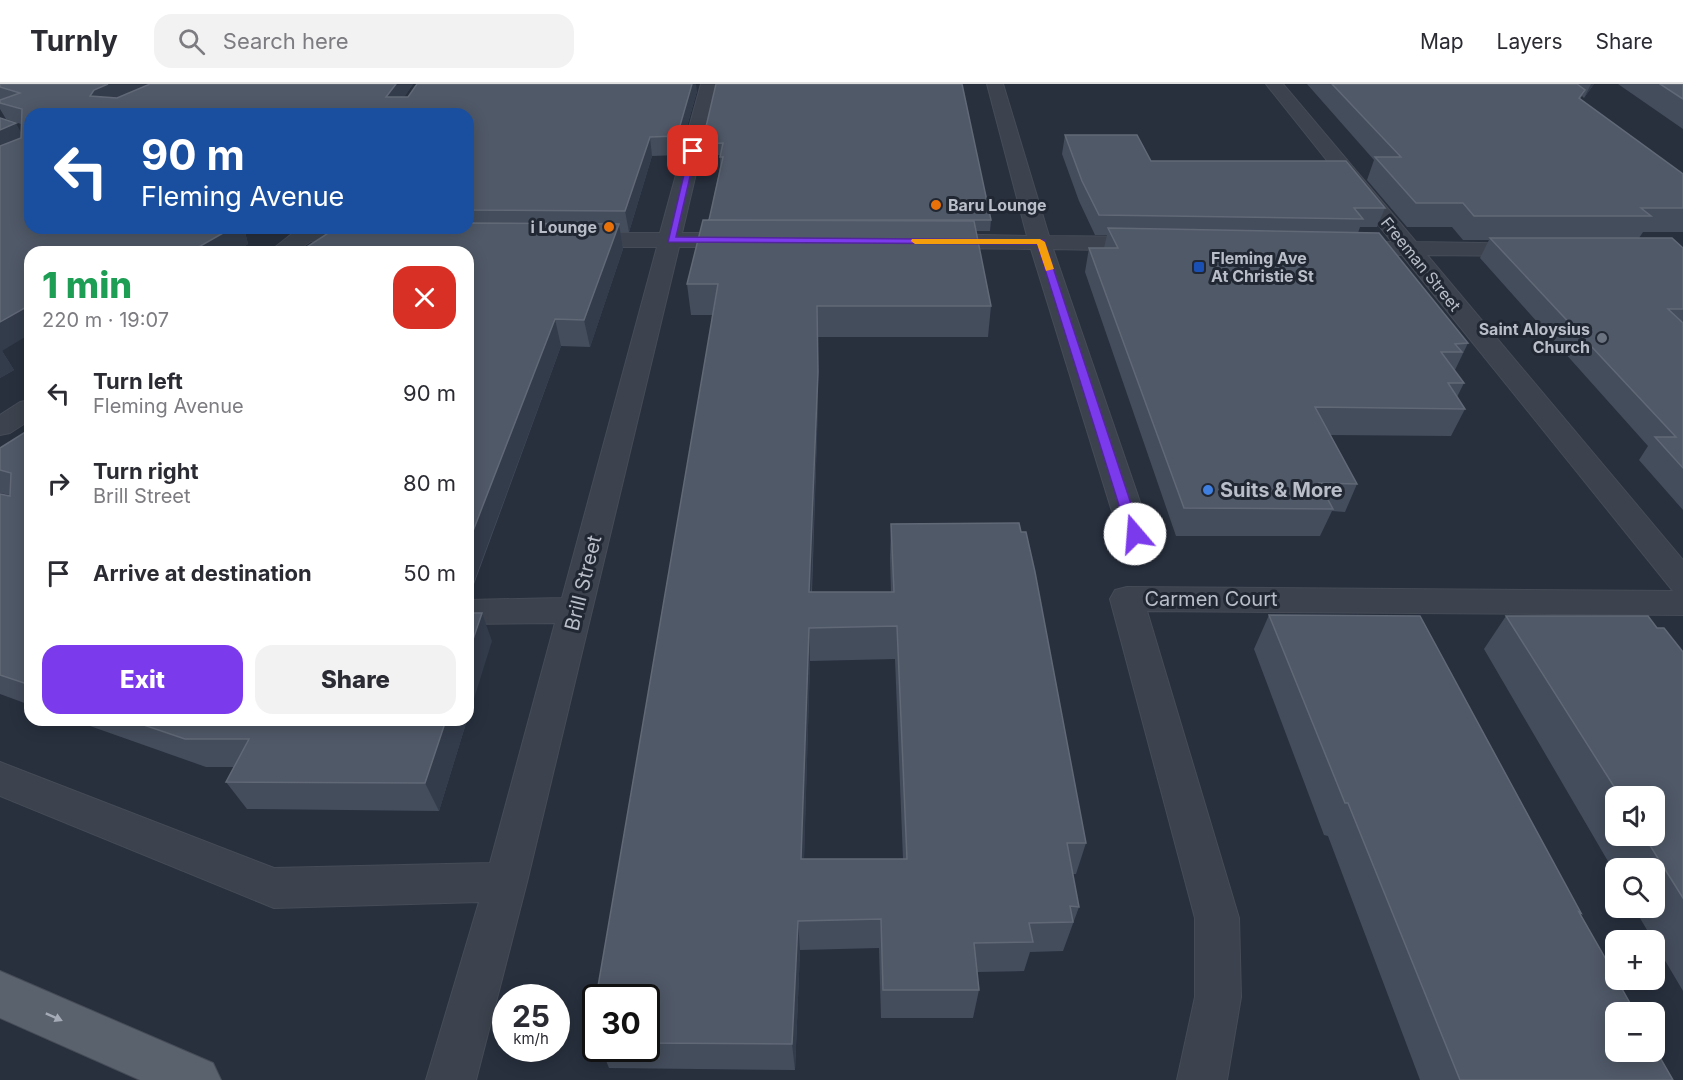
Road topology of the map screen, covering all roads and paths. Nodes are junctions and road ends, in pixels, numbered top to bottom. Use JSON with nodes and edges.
{"nodes":[{"id":1,"x":709,"y":84,"type":"edge"},
{"id":2,"x":995,"y":84,"type":"edge"},
{"id":3,"x":1274,"y":84,"type":"edge"},
{"id":4,"x":303,"y":234,"type":"edge"},
{"id":5,"x":318,"y":234,"type":"edge"},
{"id":6,"x":386,"y":239,"type":"edge"},
{"id":7,"x":552,"y":239,"type":"edge"},
{"id":8,"x":671,"y":240,"type":"junction"},
{"id":9,"x":766,"y":240,"type":"edge"},
{"id":10,"x":909,"y":241,"type":"edge"},
{"id":11,"x":1040,"y":242,"type":"junction"},
{"id":12,"x":1171,"y":244,"type":"edge"},
{"id":13,"x":288,"y":246,"type":"edge"},
{"id":14,"x":1325,"y":247,"type":"edge"},
{"id":15,"x":1408,"y":249,"type":"junction"},
{"id":16,"x":1552,"y":249,"type":"edge"},
{"id":17,"x":24,"y":412,"type":"edge"},
{"id":18,"x":0,"y":427,"type":"edge"},
{"id":19,"x":1135,"y":534,"type":"dead end"},
{"id":20,"x":1683,"y":582,"type":"edge"},
{"id":21,"x":1683,"y":603,"type":"edge"},
{"id":22,"x":576,"y":610,"type":"junction"},
{"id":23,"x":474,"y":612,"type":"edge"},
{"id":24,"x":0,"y":779,"type":"edge"},
{"id":25,"x":506,"y":882,"type":"junction"},
{"id":26,"x":0,"y":994,"type":"edge"},
{"id":27,"x":196,"y":1080,"type":"edge"},
{"id":28,"x":451,"y":1080,"type":"edge"},
{"id":29,"x":1202,"y":1080,"type":"edge"}],
"edges":[{"from":1,"to":8,"type":"street","name":"Brill Street"},
{"from":2,"to":11,"type":"street"},
{"from":3,"to":15,"type":"street","name":"Freeman Street"},
{"from":4,"to":13,"type":"street"},
{"from":5,"to":6,"type":"street"},
{"from":7,"to":8,"type":"street"},
{"from":8,"to":9,"type":"street"},
{"from":8,"to":22,"type":"street","name":"Brill Street"},
{"from":10,"to":11,"type":"street"},
{"from":11,"to":12,"type":"street"},
{"from":11,"to":19,"type":"street"},
{"from":14,"to":15,"type":"street"},
{"from":15,"to":16,"type":"street"},
{"from":15,"to":20,"type":"street","name":"Freeman Street"},
{"from":17,"to":18,"type":"street"},
{"from":21,"to":29,"type":"street","name":"Carmen Court"},
{"from":22,"to":23,"type":"street"},
{"from":22,"to":25,"type":"street","name":"Brill Street"},
{"from":24,"to":25,"type":"street"},
{"from":25,"to":28,"type":"street","name":"Brill Street"},
{"from":26,"to":27,"type":"main road","one_way":true}]}
